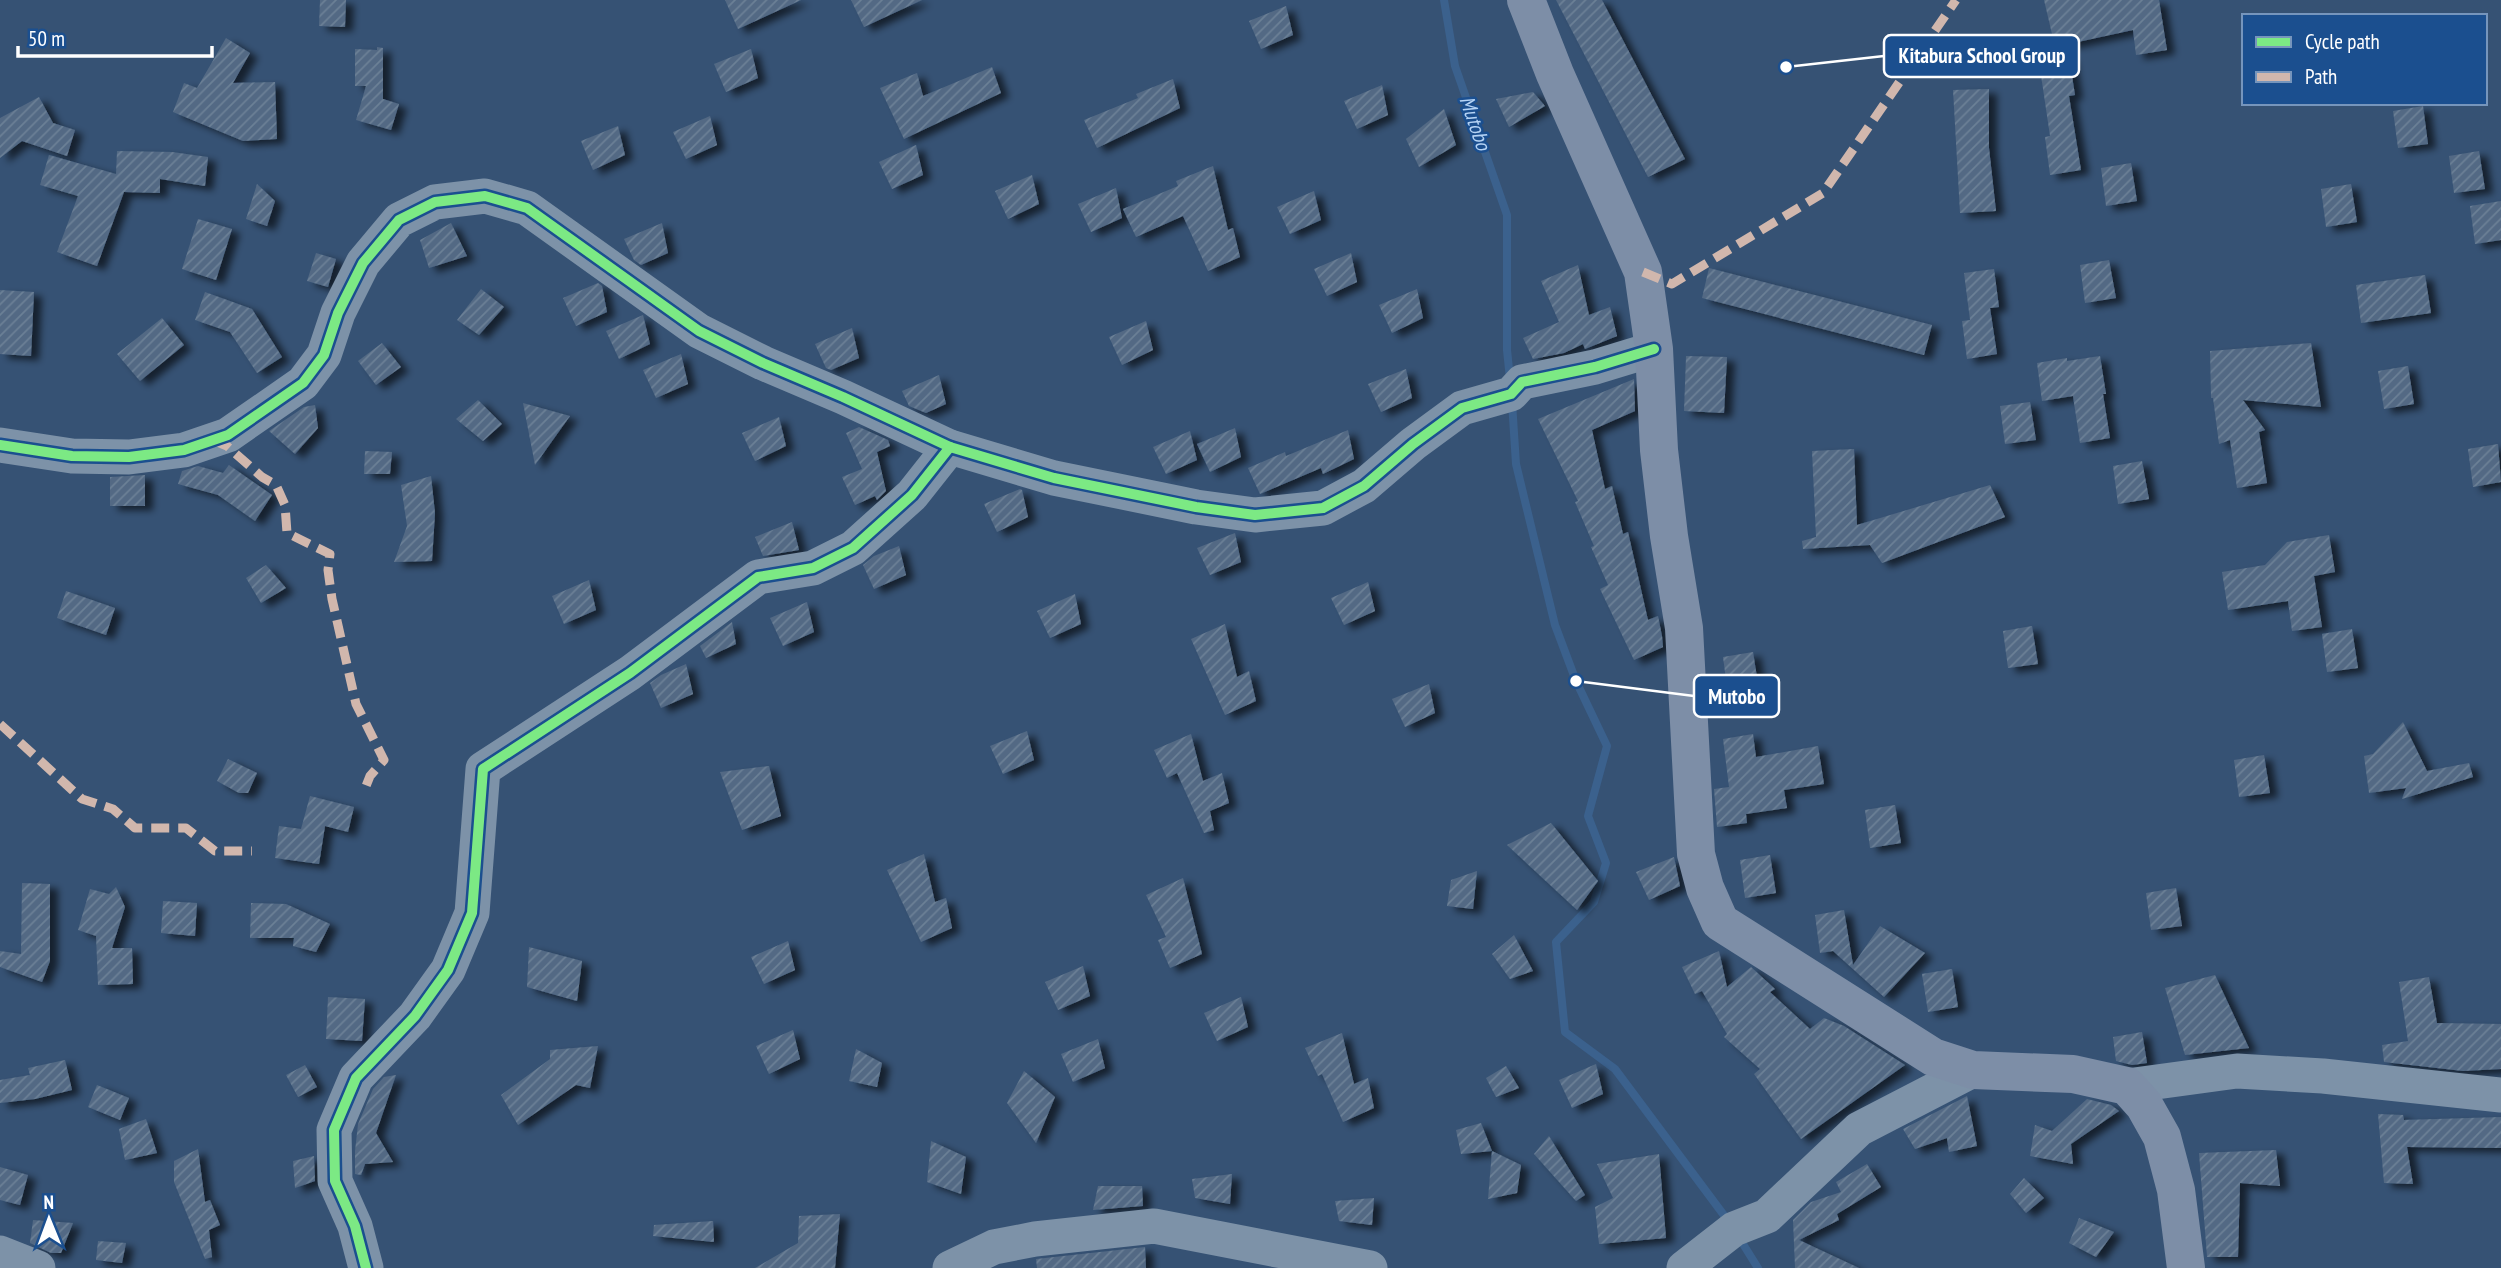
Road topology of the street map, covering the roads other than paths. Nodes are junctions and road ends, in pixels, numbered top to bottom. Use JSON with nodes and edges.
{"nodes":[{"id":1,"x":1526,"y":0,"type":"edge"},
{"id":2,"x":1654,"y":349,"type":"junction"},
{"id":3,"x":0,"y":446,"type":"edge"},
{"id":4,"x":950,"y":447,"type":"junction"},
{"id":5,"x":1973,"y":1070,"type":"junction"},
{"id":6,"x":2127,"y":1086,"type":"junction"},
{"id":7,"x":2501,"y":1095,"type":"edge"},
{"id":8,"x":0,"y":1253,"type":"edge"},
{"id":9,"x":1040,"y":1254,"type":"edge"},
{"id":10,"x":38,"y":1268,"type":"edge"},
{"id":11,"x":366,"y":1268,"type":"edge"},
{"id":12,"x":950,"y":1268,"type":"edge"},
{"id":13,"x":1370,"y":1268,"type":"edge"},
{"id":14,"x":1684,"y":1268,"type":"edge"},
{"id":15,"x":2186,"y":1268,"type":"edge"}],
"edges":[{"from":1,"to":2,"type":"main road"},
{"from":2,"to":4,"type":"street"},
{"from":2,"to":5,"type":"main road"},
{"from":3,"to":4,"type":"street"},
{"from":4,"to":11,"type":"street"},
{"from":5,"to":6,"type":"main road"},
{"from":5,"to":14,"type":"street"},
{"from":6,"to":7,"type":"street"},
{"from":6,"to":15,"type":"main road"},
{"from":8,"to":10,"type":"street"},
{"from":9,"to":12,"type":"street"},
{"from":9,"to":13,"type":"street"}]}
